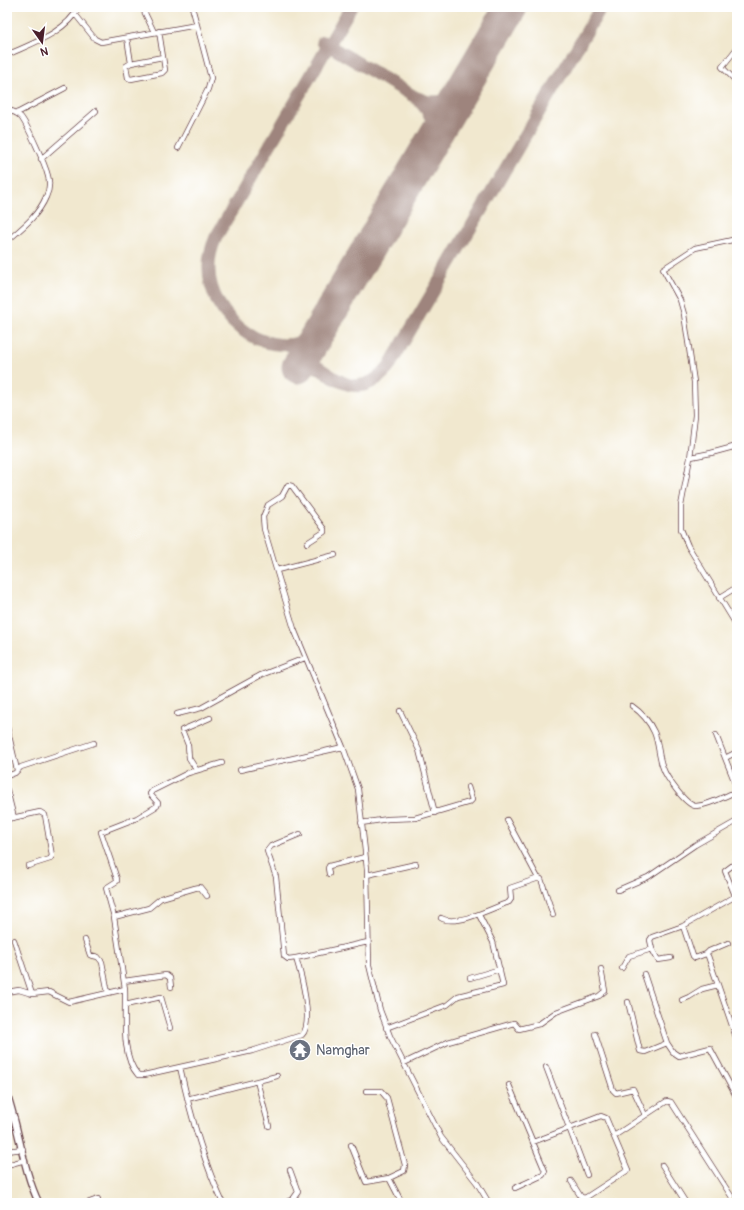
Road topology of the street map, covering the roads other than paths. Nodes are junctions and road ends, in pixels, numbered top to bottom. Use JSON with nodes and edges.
{"nodes":[{"id":1,"x":142,"y":7,"type":"edge"},
{"id":2,"x":192,"y":7,"type":"edge"},
{"id":3,"x":77,"y":9,"type":"edge"},
{"id":4,"x":197,"y":25,"type":"junction"},
{"id":5,"x":157,"y":32,"type":"junction"},
{"id":6,"x":127,"y":38,"type":"junction"},
{"id":7,"x":737,"y":48,"type":"edge"},
{"id":8,"x":7,"y":55,"type":"edge"},
{"id":9,"x":163,"y":57,"type":"junction"},
{"id":10,"x":131,"y":63,"type":"junction"},
{"id":11,"x":737,"y":82,"type":"edge"},
{"id":12,"x":65,"y":88,"type":"dead end"},
{"id":13,"x":7,"y":110,"type":"edge"},
{"id":14,"x":96,"y":111,"type":"dead end"},
{"id":15,"x":17,"y":113,"type":"junction"},
{"id":16,"x":178,"y":148,"type":"dead end"},
{"id":17,"x":41,"y":158,"type":"junction"},
{"id":18,"x":737,"y":239,"type":"edge"},
{"id":19,"x":7,"y":240,"type":"edge"},
{"id":20,"x":737,"y":446,"type":"edge"},
{"id":21,"x":691,"y":457,"type":"junction"},
{"id":22,"x":307,"y":543,"type":"dead end"},
{"id":23,"x":335,"y":555,"type":"dead end"},
{"id":24,"x":277,"y":570,"type":"junction"},
{"id":25,"x":737,"y":587,"type":"edge"},
{"id":26,"x":719,"y":598,"type":"junction"},
{"id":27,"x":737,"y":626,"type":"edge"},
{"id":28,"x":304,"y":658,"type":"junction"},
{"id":29,"x":632,"y":706,"type":"dead end"},
{"id":30,"x":400,"y":711,"type":"dead end"},
{"id":31,"x":177,"y":714,"type":"dead end"},
{"id":32,"x":210,"y":718,"type":"dead end"},
{"id":33,"x":7,"y":727,"type":"edge"},
{"id":34,"x":716,"y":735,"type":"dead end"},
{"id":35,"x":94,"y":743,"type":"dead end"},
{"id":36,"x":343,"y":747,"type":"junction"},
{"id":37,"x":737,"y":752,"type":"edge"},
{"id":38,"x":725,"y":758,"type":"junction"},
{"id":39,"x":222,"y":763,"type":"dead end"},
{"id":40,"x":196,"y":769,"type":"junction"},
{"id":41,"x":17,"y":770,"type":"junction"},
{"id":42,"x":240,"y":770,"type":"dead end"},
{"id":43,"x":7,"y":776,"type":"edge"},
{"id":44,"x":468,"y":788,"type":"dead end"},
{"id":45,"x":737,"y":788,"type":"edge"},
{"id":46,"x":7,"y":790,"type":"edge"},
{"id":47,"x":737,"y":791,"type":"edge"},
{"id":48,"x":435,"y":813,"type":"junction"},
{"id":49,"x":14,"y":818,"type":"junction"},
{"id":50,"x":7,"y":819,"type":"edge"},
{"id":51,"x":507,"y":820,"type":"dead end"},
{"id":52,"x":737,"y":821,"type":"edge"},
{"id":53,"x":361,"y":823,"type":"junction"},
{"id":54,"x":300,"y":834,"type":"dead end"},
{"id":55,"x":366,"y":857,"type":"junction"},
{"id":56,"x":737,"y":862,"type":"edge"},
{"id":57,"x":416,"y":864,"type":"dead end"},
{"id":58,"x":28,"y":866,"type":"dead end"},
{"id":59,"x":329,"y":874,"type":"dead end"},
{"id":60,"x":367,"y":875,"type":"junction"},
{"id":61,"x":538,"y":878,"type":"junction"},
{"id":62,"x":618,"y":890,"type":"dead end"},
{"id":63,"x":207,"y":896,"type":"dead end"},
{"id":64,"x":479,"y":915,"type":"junction"},
{"id":65,"x":553,"y":915,"type":"dead end"},
{"id":66,"x":114,"y":917,"type":"junction"},
{"id":67,"x":441,"y":918,"type":"dead end"},
{"id":68,"x":683,"y":926,"type":"junction"},
{"id":69,"x":14,"y":940,"type":"dead end"},
{"id":70,"x":85,"y":940,"type":"dead end"},
{"id":71,"x":368,"y":942,"type":"junction"},
{"id":72,"x":728,"y":943,"type":"dead end"},
{"id":73,"x":652,"y":949,"type":"junction"},
{"id":74,"x":706,"y":954,"type":"junction"},
{"id":75,"x":296,"y":958,"type":"junction"},
{"id":76,"x":671,"y":958,"type":"dead end"},
{"id":77,"x":622,"y":968,"type":"dead end"},
{"id":78,"x":500,"y":969,"type":"junction"},
{"id":79,"x":601,"y":969,"type":"dead end"},
{"id":80,"x":644,"y":974,"type":"dead end"},
{"id":81,"x":470,"y":978,"type":"dead end"},
{"id":82,"x":124,"y":981,"type":"junction"},
{"id":83,"x":718,"y":985,"type":"junction"},
{"id":84,"x":172,"y":987,"type":"dead end"},
{"id":85,"x":125,"y":989,"type":"junction"},
{"id":86,"x":7,"y":992,"type":"edge"},
{"id":87,"x":108,"y":993,"type":"junction"},
{"id":88,"x":32,"y":994,"type":"junction"},
{"id":89,"x":682,"y":1000,"type":"dead end"},
{"id":90,"x":628,"y":1002,"type":"dead end"},
{"id":91,"x":125,"y":1005,"type":"junction"},
{"id":92,"x":170,"y":1028,"type":"dead end"},
{"id":93,"x":386,"y":1028,"type":"junction"},
{"id":94,"x":595,"y":1034,"type":"dead end"},
{"id":95,"x":737,"y":1040,"type":"edge"},
{"id":96,"x":667,"y":1043,"type":"junction"},
{"id":97,"x":404,"y":1063,"type":"junction"},
{"id":98,"x":180,"y":1067,"type":"junction"},
{"id":99,"x":546,"y":1067,"type":"dead end"},
{"id":100,"x":276,"y":1076,"type":"dead end"},
{"id":101,"x":258,"y":1081,"type":"junction"},
{"id":102,"x":509,"y":1085,"type":"dead end"},
{"id":103,"x":366,"y":1091,"type":"dead end"},
{"id":104,"x":7,"y":1094,"type":"edge"},
{"id":105,"x":737,"y":1098,"type":"edge"},
{"id":106,"x":187,"y":1099,"type":"junction"},
{"id":107,"x":645,"y":1115,"type":"junction"},
{"id":108,"x":15,"y":1118,"type":"junction"},
{"id":109,"x":7,"y":1121,"type":"edge"},
{"id":110,"x":269,"y":1126,"type":"dead end"},
{"id":111,"x":568,"y":1129,"type":"junction"},
{"id":112,"x":614,"y":1136,"type":"junction"},
{"id":113,"x":533,"y":1142,"type":"junction"},
{"id":114,"x":351,"y":1145,"type":"dead end"},
{"id":115,"x":22,"y":1149,"type":"junction"},
{"id":116,"x":7,"y":1151,"type":"edge"},
{"id":117,"x":25,"y":1160,"type":"junction"},
{"id":118,"x":7,"y":1165,"type":"edge"},
{"id":119,"x":662,"y":1165,"type":"dead end"},
{"id":120,"x":290,"y":1170,"type":"dead end"},
{"id":121,"x":587,"y":1175,"type":"dead end"},
{"id":122,"x":389,"y":1178,"type":"junction"},
{"id":123,"x":571,"y":1181,"type":"dead end"},
{"id":124,"x":515,"y":1188,"type":"dead end"},
{"id":125,"x":98,"y":1199,"type":"dead end"},
{"id":126,"x":735,"y":1202,"type":"edge"},
{"id":127,"x":39,"y":1203,"type":"edge"},
{"id":128,"x":87,"y":1203,"type":"edge"},
{"id":129,"x":224,"y":1203,"type":"edge"},
{"id":130,"x":286,"y":1203,"type":"edge"},
{"id":131,"x":402,"y":1203,"type":"edge"},
{"id":132,"x":489,"y":1203,"type":"edge"},
{"id":133,"x":686,"y":1203,"type":"edge"}],
"edges":[{"from":1,"to":5,"type":"street"},
{"from":2,"to":4,"type":"street"},
{"from":3,"to":6,"type":"street"},
{"from":3,"to":8,"type":"street"},
{"from":4,"to":5,"type":"street"},
{"from":4,"to":16,"type":"street"},
{"from":5,"to":6,"type":"street"},
{"from":5,"to":9,"type":"street"},
{"from":6,"to":10,"type":"street"},
{"from":7,"to":11,"type":"street"},
{"from":9,"to":10,"type":"street"},
{"from":9,"to":10,"type":"street"},
{"from":12,"to":15,"type":"street"},
{"from":13,"to":15,"type":"street"},
{"from":14,"to":17,"type":"street"},
{"from":15,"to":17,"type":"street"},
{"from":17,"to":19,"type":"street"},
{"from":18,"to":21,"type":"street"},
{"from":20,"to":21,"type":"street"},
{"from":21,"to":26,"type":"street"},
{"from":22,"to":24,"type":"street"},
{"from":23,"to":24,"type":"street"},
{"from":24,"to":28,"type":"street"},
{"from":25,"to":26,"type":"street"},
{"from":26,"to":27,"type":"street"},
{"from":28,"to":31,"type":"street"},
{"from":28,"to":36,"type":"street"},
{"from":29,"to":47,"type":"street"},
{"from":30,"to":48,"type":"street"},
{"from":32,"to":40,"type":"street"},
{"from":33,"to":41,"type":"street"},
{"from":34,"to":38,"type":"street"},
{"from":35,"to":41,"type":"street"},
{"from":36,"to":42,"type":"street"},
{"from":36,"to":53,"type":"street"},
{"from":37,"to":38,"type":"street"},
{"from":38,"to":45,"type":"street"},
{"from":39,"to":40,"type":"street"},
{"from":40,"to":66,"type":"street"},
{"from":41,"to":43,"type":"street"},
{"from":44,"to":48,"type":"street"},
{"from":46,"to":49,"type":"street"},
{"from":48,"to":53,"type":"street"},
{"from":49,"to":50,"type":"street"},
{"from":49,"to":58,"type":"street"},
{"from":51,"to":61,"type":"street"},
{"from":52,"to":62,"type":"street"},
{"from":53,"to":55,"type":"street"},
{"from":54,"to":75,"type":"street"},
{"from":55,"to":59,"type":"street"},
{"from":55,"to":60,"type":"street"},
{"from":56,"to":68,"type":"street"},
{"from":57,"to":60,"type":"street"},
{"from":60,"to":71,"type":"street"},
{"from":61,"to":64,"type":"street"},
{"from":61,"to":65,"type":"street"},
{"from":63,"to":66,"type":"street"},
{"from":64,"to":67,"type":"street"},
{"from":64,"to":78,"type":"street"},
{"from":66,"to":82,"type":"street"},
{"from":68,"to":73,"type":"street"},
{"from":68,"to":74,"type":"street"},
{"from":69,"to":88,"type":"street"},
{"from":70,"to":87,"type":"street"},
{"from":71,"to":75,"type":"street"},
{"from":71,"to":93,"type":"street"},
{"from":72,"to":74,"type":"street"},
{"from":73,"to":76,"type":"street"},
{"from":73,"to":77,"type":"street"},
{"from":74,"to":83,"type":"street"},
{"from":75,"to":98,"type":"street"},
{"from":78,"to":81,"type":"street"},
{"from":78,"to":93,"type":"street"},
{"from":79,"to":97,"type":"street"},
{"from":80,"to":96,"type":"street"},
{"from":82,"to":84,"type":"street"},
{"from":82,"to":85,"type":"street"},
{"from":83,"to":89,"type":"street"},
{"from":83,"to":95,"type":"street"},
{"from":85,"to":87,"type":"street"},
{"from":85,"to":91,"type":"street"},
{"from":86,"to":88,"type":"street"},
{"from":87,"to":88,"type":"street"},
{"from":90,"to":96,"type":"street"},
{"from":91,"to":92,"type":"street"},
{"from":91,"to":98,"type":"street"},
{"from":93,"to":97,"type":"street"},
{"from":94,"to":107,"type":"street"},
{"from":96,"to":105,"type":"street"},
{"from":97,"to":132,"type":"street"},
{"from":98,"to":106,"type":"street"},
{"from":99,"to":111,"type":"street"},
{"from":100,"to":101,"type":"street"},
{"from":101,"to":106,"type":"street"},
{"from":101,"to":110,"type":"street"},
{"from":102,"to":113,"type":"street"},
{"from":103,"to":122,"type":"street"},
{"from":104,"to":108,"type":"street"},
{"from":106,"to":129,"type":"street"},
{"from":107,"to":112,"type":"street"},
{"from":107,"to":126,"type":"street"},
{"from":108,"to":109,"type":"street"},
{"from":108,"to":115,"type":"street"},
{"from":111,"to":112,"type":"street"},
{"from":111,"to":113,"type":"street"},
{"from":111,"to":121,"type":"street"},
{"from":112,"to":123,"type":"street"},
{"from":113,"to":124,"type":"street"},
{"from":114,"to":122,"type":"street"},
{"from":115,"to":116,"type":"street"},
{"from":115,"to":117,"type":"street"},
{"from":117,"to":118,"type":"street"},
{"from":117,"to":127,"type":"street"},
{"from":119,"to":133,"type":"street"},
{"from":120,"to":130,"type":"street"},
{"from":122,"to":131,"type":"street"},
{"from":125,"to":128,"type":"street"}]}
